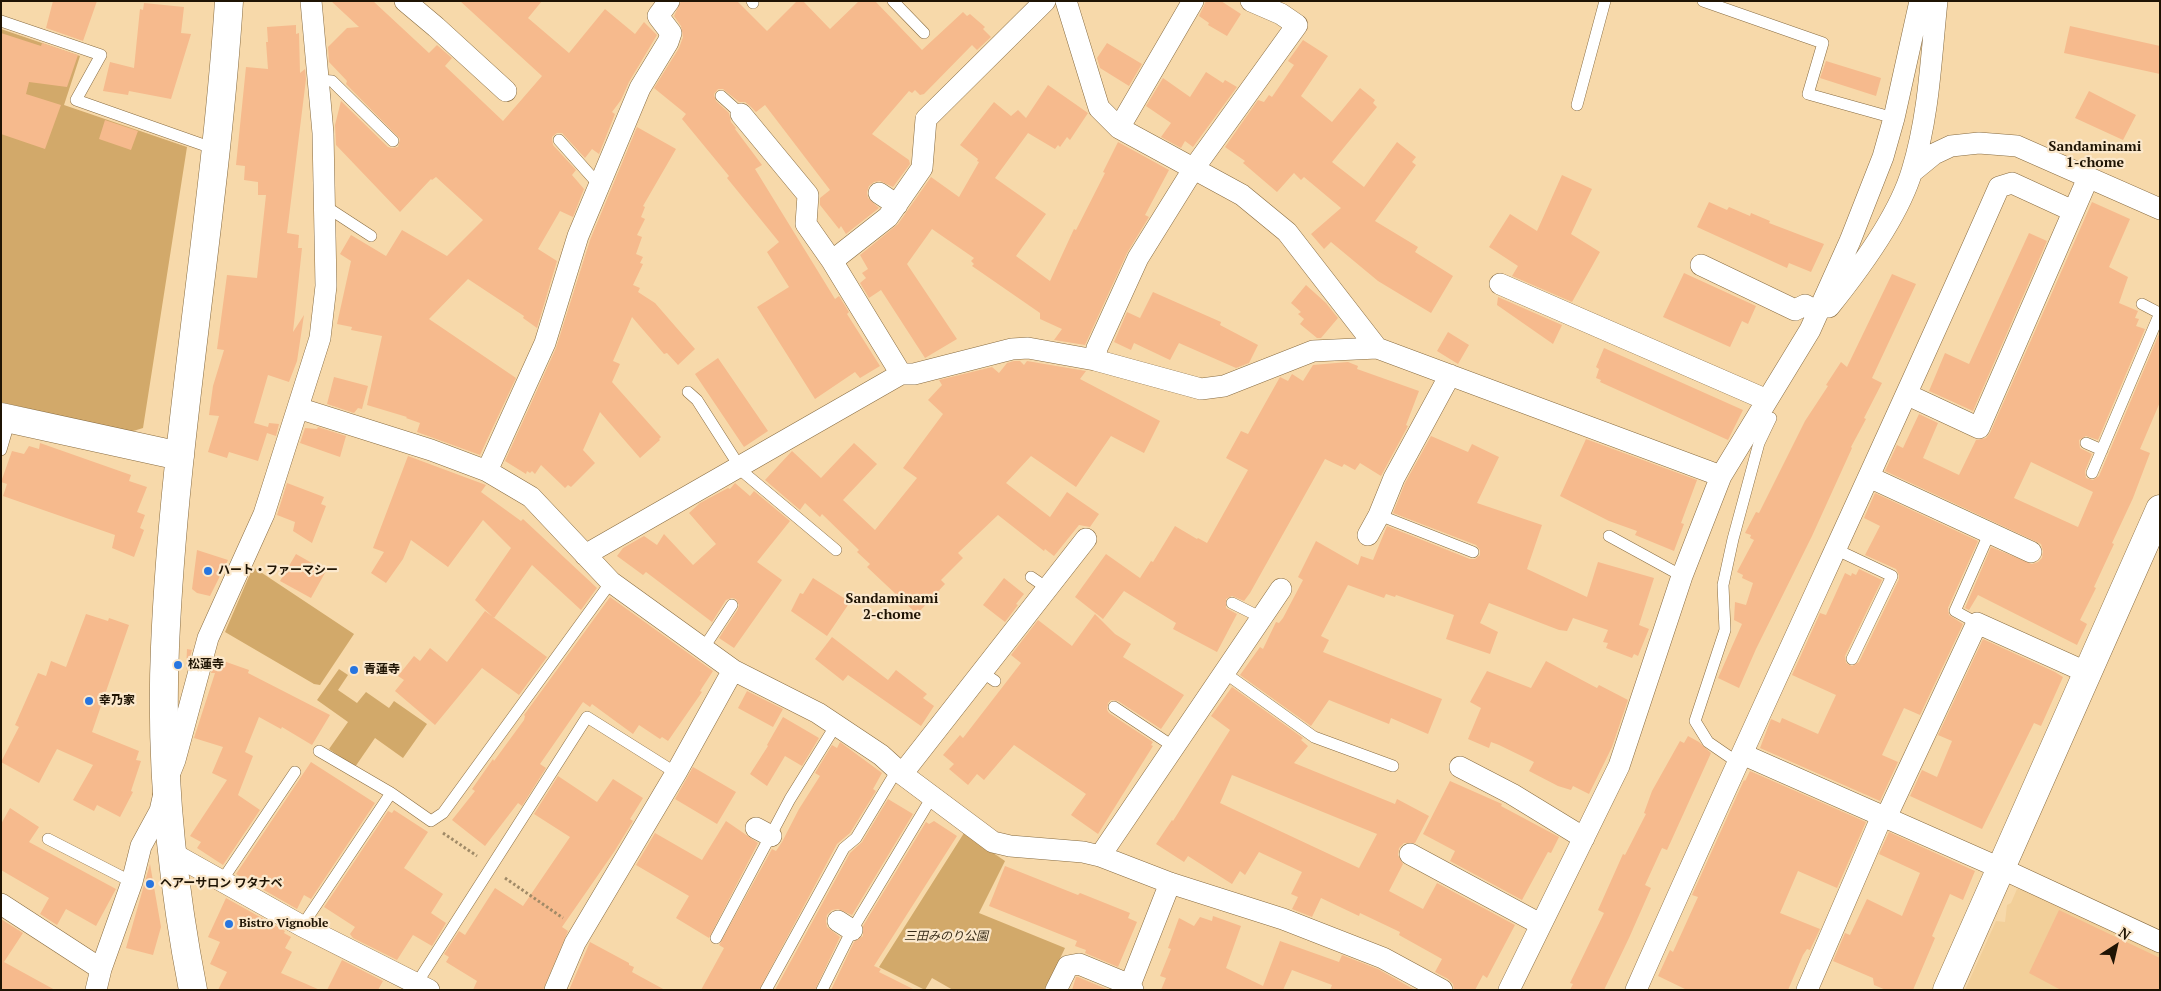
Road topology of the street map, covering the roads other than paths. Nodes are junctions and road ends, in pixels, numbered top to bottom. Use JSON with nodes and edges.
{"nodes":[{"id":1,"x":228,"y":1,"type":"edge"},
{"id":2,"x":311,"y":1,"type":"edge"},
{"id":3,"x":405,"y":1,"type":"edge"},
{"id":4,"x":669,"y":1,"type":"edge"},
{"id":5,"x":892,"y":1,"type":"edge"},
{"id":6,"x":1045,"y":1,"type":"edge"},
{"id":7,"x":1066,"y":1,"type":"edge"},
{"id":8,"x":1193,"y":1,"type":"edge"},
{"id":9,"x":1252,"y":1,"type":"edge"},
{"id":10,"x":1605,"y":1,"type":"edge"},
{"id":11,"x":1703,"y":1,"type":"edge"},
{"id":12,"x":1920,"y":1,"type":"edge"},
{"id":13,"x":1937,"y":1,"type":"edge"},
{"id":14,"x":1,"y":21,"type":"edge"},
{"id":15,"x":924,"y":33,"type":"dead end"},
{"id":16,"x":319,"y":80,"type":"junction"},
{"id":17,"x":506,"y":91,"type":"dead end"},
{"id":18,"x":721,"y":96,"type":"dead end"},
{"id":19,"x":1577,"y":105,"type":"dead end"},
{"id":20,"x":740,"y":114,"type":"joint"},
{"id":21,"x":1894,"y":118,"type":"junction"},
{"id":22,"x":1119,"y":128,"type":"junction"},
{"id":23,"x":393,"y":140,"type":"dead end"},
{"id":24,"x":559,"y":140,"type":"dead end"},
{"id":25,"x":216,"y":149,"type":"junction"},
{"id":26,"x":1194,"y":168,"type":"junction"},
{"id":27,"x":1912,"y":172,"type":"junction"},
{"id":28,"x":2088,"y":178,"type":"junction"},
{"id":29,"x":599,"y":186,"type":"junction"},
{"id":30,"x":325,"y":206,"type":"junction"},
{"id":31,"x":2160,"y":209,"type":"edge"},
{"id":32,"x":2073,"y":211,"type":"junction"},
{"id":33,"x":371,"y":236,"type":"dead end"},
{"id":34,"x":832,"y":261,"type":"junction"},
{"id":35,"x":1701,"y":265,"type":"dead end"},
{"id":36,"x":1500,"y":284,"type":"dead end"},
{"id":37,"x":2142,"y":304,"type":"dead end"},
{"id":38,"x":2159,"y":313,"type":"edge"},
{"id":39,"x":1814,"y":321,"type":"junction"},
{"id":40,"x":1377,"y":348,"type":"junction"},
{"id":41,"x":1095,"y":360,"type":"junction"},
{"id":42,"x":901,"y":374,"type":"junction"},
{"id":43,"x":1450,"y":375,"type":"junction"},
{"id":44,"x":688,"y":392,"type":"dead end"},
{"id":45,"x":1908,"y":395,"type":"junction"},
{"id":46,"x":298,"y":408,"type":"junction"},
{"id":47,"x":1769,"y":409,"type":"junction"},
{"id":48,"x":6,"y":418,"type":"edge"},
{"id":49,"x":2086,"y":443,"type":"dead end"},
{"id":50,"x":1,"y":450,"type":"edge"},
{"id":51,"x":2102,"y":450,"type":"junction"},
{"id":52,"x":180,"y":456,"type":"junction"},
{"id":53,"x":739,"y":466,"type":"junction"},
{"id":54,"x":487,"y":471,"type":"junction"},
{"id":55,"x":2092,"y":473,"type":"dead end"},
{"id":56,"x":1721,"y":476,"type":"junction"},
{"id":57,"x":1869,"y":477,"type":"junction"},
{"id":58,"x":2160,"y":509,"type":"edge"},
{"id":59,"x":1379,"y":515,"type":"junction"},
{"id":60,"x":1989,"y":534,"type":"junction"},
{"id":61,"x":1368,"y":535,"type":"dead end"},
{"id":62,"x":1610,"y":536,"type":"dead end"},
{"id":63,"x":1086,"y":539,"type":"dead end"},
{"id":64,"x":1835,"y":549,"type":"junction"},
{"id":65,"x":836,"y":550,"type":"dead end"},
{"id":66,"x":1473,"y":552,"type":"dead end"},
{"id":67,"x":2032,"y":552,"type":"dead end"},
{"id":68,"x":585,"y":555,"type":"junction"},
{"id":69,"x":1682,"y":576,"type":"junction"},
{"id":70,"x":612,"y":582,"type":"junction"},
{"id":71,"x":1281,"y":589,"type":"dead end"},
{"id":72,"x":1232,"y":603,"type":"dead end"},
{"id":73,"x":732,"y":605,"type":"dead end"},
{"id":74,"x":1262,"y":618,"type":"junction"},
{"id":75,"x":1977,"y":623,"type":"junction"},
{"id":76,"x":703,"y":649,"type":"junction"},
{"id":77,"x":1852,"y":659,"type":"dead end"},
{"id":78,"x":733,"y":670,"type":"junction"},
{"id":79,"x":1225,"y":672,"type":"junction"},
{"id":80,"x":2088,"y":672,"type":"junction"},
{"id":81,"x":1114,"y":707,"type":"dead end"},
{"id":82,"x":836,"y":725,"type":"junction"},
{"id":83,"x":1174,"y":747,"type":"junction"},
{"id":84,"x":319,"y":752,"type":"dead end"},
{"id":85,"x":1740,"y":758,"type":"junction"},
{"id":86,"x":1393,"y":766,"type":"dead end"},
{"id":87,"x":1460,"y":767,"type":"dead end"},
{"id":88,"x":295,"y":772,"type":"dead end"},
{"id":89,"x":899,"y":772,"type":"junction"},
{"id":90,"x":676,"y":773,"type":"junction"},
{"id":91,"x":167,"y":780,"type":"junction"},
{"id":92,"x":391,"y":793,"type":"junction"},
{"id":93,"x":932,"y":797,"type":"junction"},
{"id":94,"x":1882,"y":816,"type":"junction"},
{"id":95,"x":1584,"y":838,"type":"junction"},
{"id":96,"x":48,"y":839,"type":"dead end"},
{"id":97,"x":172,"y":853,"type":"junction"},
{"id":98,"x":1100,"y":856,"type":"junction"},
{"id":99,"x":1418,"y":865,"type":"dead end"},
{"id":100,"x":2001,"y":870,"type":"junction"},
{"id":101,"x":132,"y":882,"type":"junction"},
{"id":102,"x":221,"y":882,"type":"junction"},
{"id":103,"x":1170,"y":883,"type":"junction"},
{"id":104,"x":1,"y":904,"type":"edge"},
{"id":105,"x":1540,"y":924,"type":"junction"},
{"id":106,"x":302,"y":926,"type":"junction"},
{"id":107,"x":716,"y":938,"type":"dead end"},
{"id":108,"x":2160,"y":942,"type":"edge"},
{"id":109,"x":101,"y":969,"type":"junction"},
{"id":110,"x":423,"y":986,"type":"edge"},
{"id":111,"x":1131,"y":987,"type":"edge"},
{"id":112,"x":1641,"y":988,"type":"edge"},
{"id":113,"x":96,"y":990,"type":"edge"},
{"id":114,"x":193,"y":990,"type":"edge"},
{"id":115,"x":555,"y":990,"type":"edge"},
{"id":116,"x":766,"y":990,"type":"edge"},
{"id":117,"x":822,"y":990,"type":"edge"},
{"id":118,"x":1056,"y":990,"type":"edge"},
{"id":119,"x":1442,"y":990,"type":"edge"},
{"id":120,"x":1509,"y":990,"type":"edge"},
{"id":121,"x":1806,"y":990,"type":"edge"},
{"id":122,"x":1947,"y":990,"type":"edge"}],
"edges":[{"from":1,"to":25,"type":"street"},
{"from":2,"to":16,"type":"street"},
{"from":3,"to":17,"type":"street"},
{"from":4,"to":29,"type":"street"},
{"from":5,"to":15,"type":"lane"},
{"from":6,"to":34,"type":"street"},
{"from":7,"to":22,"type":"street"},
{"from":8,"to":22,"type":"street"},
{"from":9,"to":26,"type":"street"},
{"from":10,"to":19,"type":"lane"},
{"from":11,"to":21,"type":"lane"},
{"from":12,"to":21,"type":"street"},
{"from":13,"to":27,"type":"street"},
{"from":14,"to":25,"type":"lane"},
{"from":16,"to":23,"type":"lane"},
{"from":16,"to":30,"type":"street"},
{"from":18,"to":20,"type":"lane"},
{"from":20,"to":34,"type":"street"},
{"from":21,"to":39,"type":"street"},
{"from":22,"to":26,"type":"street"},
{"from":24,"to":29,"type":"lane"},
{"from":25,"to":52,"type":"street"},
{"from":26,"to":40,"type":"street"},
{"from":26,"to":41,"type":"street"},
{"from":27,"to":28,"type":"street"},
{"from":27,"to":39,"type":"street"},
{"from":28,"to":31,"type":"street"},
{"from":28,"to":32,"type":"street"},
{"from":29,"to":54,"type":"street"},
{"from":30,"to":33,"type":"lane"},
{"from":30,"to":46,"type":"street"},
{"from":32,"to":45,"type":"street"},
{"from":32,"to":45,"type":"street"},
{"from":34,"to":42,"type":"street"},
{"from":35,"to":39,"type":"street"},
{"from":36,"to":47,"type":"street"},
{"from":37,"to":38,"type":"lane"},
{"from":38,"to":51,"type":"lane"},
{"from":39,"to":47,"type":"street"},
{"from":40,"to":41,"type":"street"},
{"from":40,"to":43,"type":"street"},
{"from":41,"to":42,"type":"street"},
{"from":42,"to":53,"type":"street"},
{"from":43,"to":56,"type":"street"},
{"from":43,"to":59,"type":"street"},
{"from":44,"to":53,"type":"lane"},
{"from":45,"to":57,"type":"street"},
{"from":46,"to":54,"type":"street"},
{"from":46,"to":91,"type":"street"},
{"from":47,"to":56,"type":"street"},
{"from":47,"to":85,"type":"lane"},
{"from":48,"to":50,"type":"lane"},
{"from":48,"to":52,"type":"street"},
{"from":49,"to":51,"type":"lane"},
{"from":51,"to":55,"type":"lane"},
{"from":52,"to":91,"type":"street"},
{"from":53,"to":65,"type":"lane"},
{"from":53,"to":68,"type":"street"},
{"from":54,"to":68,"type":"street"},
{"from":56,"to":69,"type":"street"},
{"from":57,"to":60,"type":"street"},
{"from":57,"to":64,"type":"street"},
{"from":58,"to":80,"type":"street"},
{"from":59,"to":61,"type":"street"},
{"from":59,"to":66,"type":"lane"},
{"from":60,"to":67,"type":"street"},
{"from":60,"to":75,"type":"lane"},
{"from":62,"to":69,"type":"lane"},
{"from":63,"to":89,"type":"street"},
{"from":64,"to":77,"type":"lane"},
{"from":64,"to":85,"type":"street"},
{"from":68,"to":70,"type":"street"},
{"from":69,"to":95,"type":"street"},
{"from":70,"to":76,"type":"street"},
{"from":70,"to":92,"type":"lane"},
{"from":71,"to":74,"type":"street"},
{"from":72,"to":74,"type":"lane"},
{"from":73,"to":76,"type":"lane"},
{"from":74,"to":79,"type":"street"},
{"from":75,"to":80,"type":"street"},
{"from":75,"to":94,"type":"street"},
{"from":76,"to":78,"type":"street"},
{"from":78,"to":82,"type":"street"},
{"from":78,"to":90,"type":"street"},
{"from":79,"to":83,"type":"street"},
{"from":79,"to":86,"type":"lane"},
{"from":80,"to":100,"type":"street"},
{"from":81,"to":83,"type":"lane"},
{"from":82,"to":89,"type":"street"},
{"from":82,"to":107,"type":"lane"},
{"from":83,"to":98,"type":"street"},
{"from":84,"to":92,"type":"lane"},
{"from":85,"to":94,"type":"street"},
{"from":85,"to":112,"type":"street"},
{"from":87,"to":95,"type":"street"},
{"from":88,"to":102,"type":"lane"},
{"from":89,"to":93,"type":"street"},
{"from":89,"to":116,"type":"lane"},
{"from":90,"to":110,"type":"lane"},
{"from":90,"to":115,"type":"street"},
{"from":91,"to":97,"type":"street"},
{"from":91,"to":101,"type":"street"},
{"from":92,"to":106,"type":"lane"},
{"from":93,"to":98,"type":"street"},
{"from":93,"to":117,"type":"lane"},
{"from":94,"to":100,"type":"street"},
{"from":94,"to":121,"type":"street"},
{"from":95,"to":105,"type":"street"},
{"from":96,"to":101,"type":"lane"},
{"from":97,"to":102,"type":"street"},
{"from":97,"to":114,"type":"street"},
{"from":98,"to":103,"type":"street"},
{"from":99,"to":105,"type":"street"},
{"from":100,"to":108,"type":"street"},
{"from":100,"to":122,"type":"street"},
{"from":101,"to":109,"type":"street"},
{"from":102,"to":106,"type":"street"},
{"from":103,"to":111,"type":"street"},
{"from":103,"to":119,"type":"street"},
{"from":104,"to":109,"type":"street"},
{"from":105,"to":120,"type":"street"},
{"from":106,"to":110,"type":"street"},
{"from":109,"to":113,"type":"street"},
{"from":111,"to":118,"type":"street"}]}
